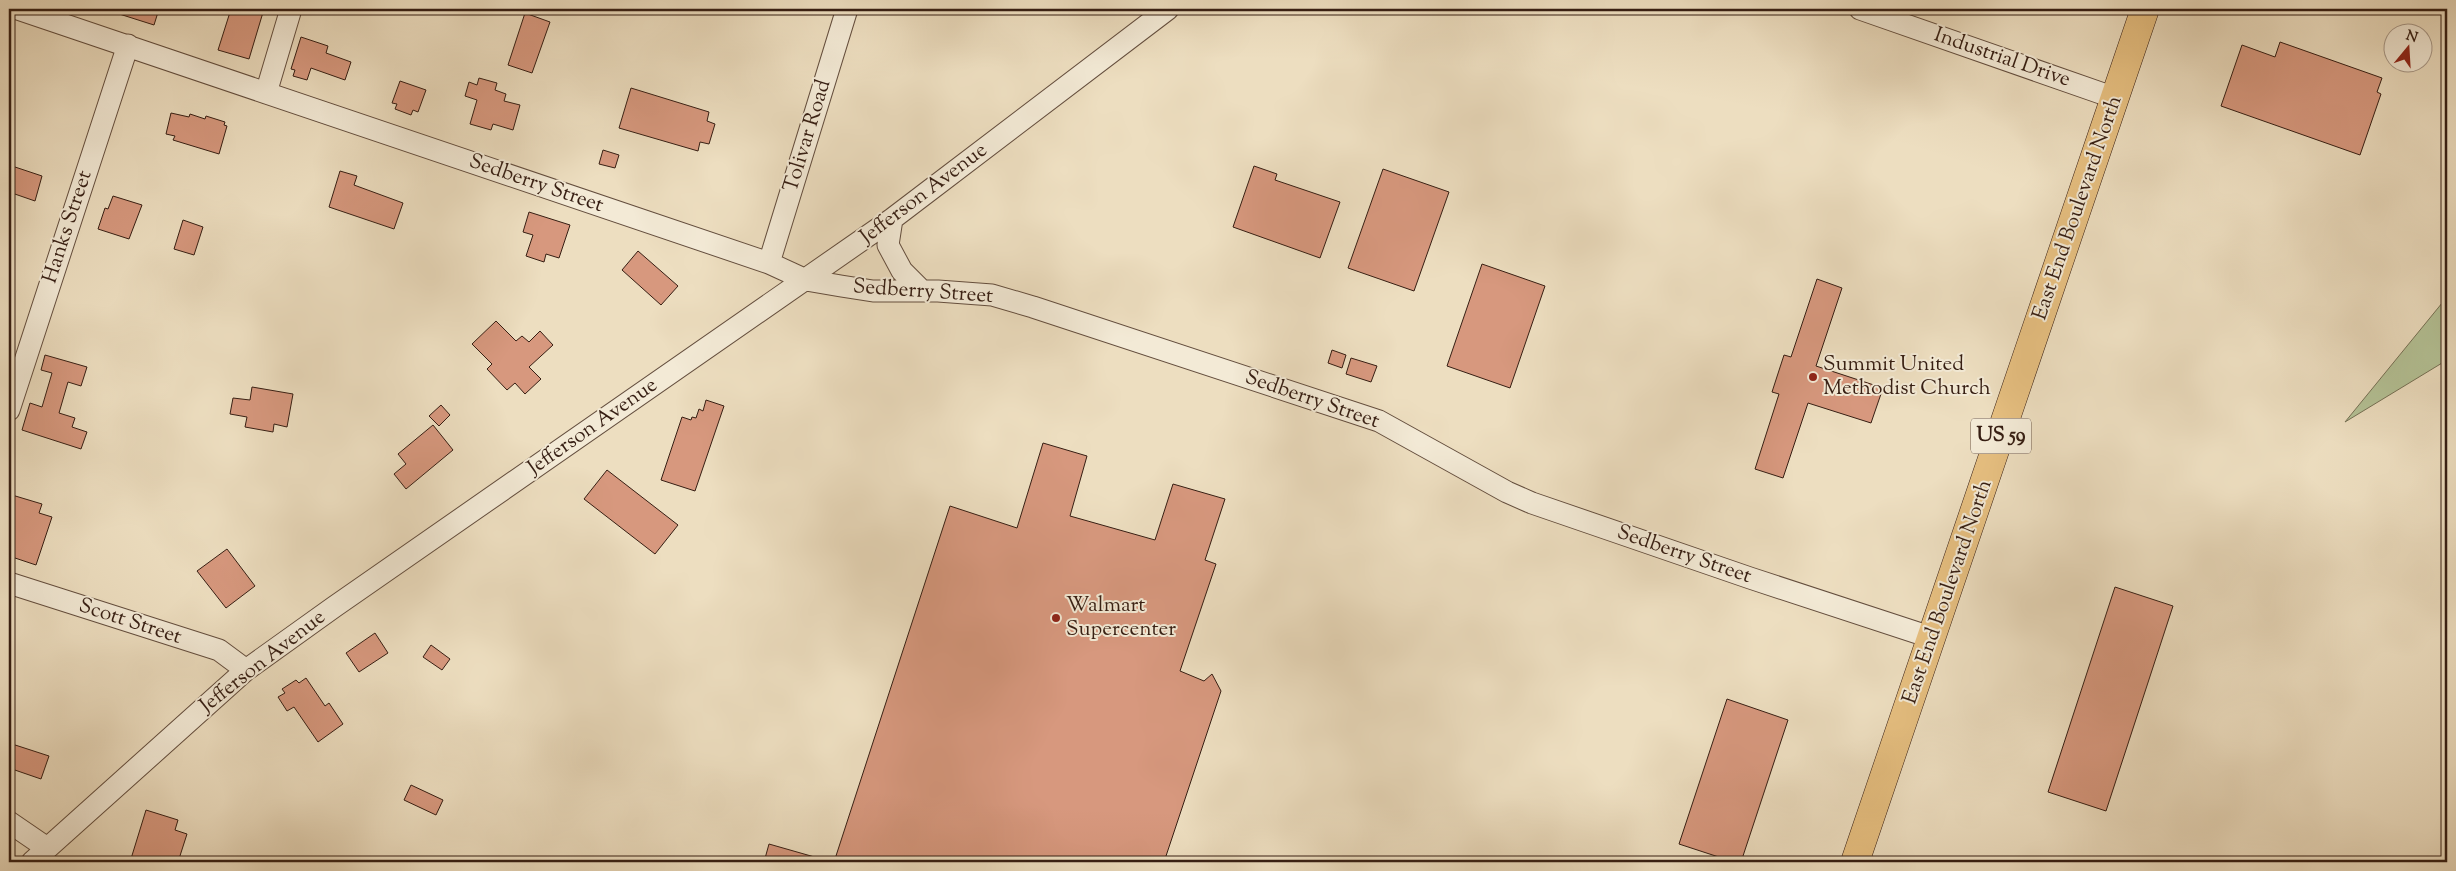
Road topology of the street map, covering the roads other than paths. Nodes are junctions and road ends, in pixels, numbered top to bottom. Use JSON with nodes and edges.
{"nodes":[{"id":1,"x":18,"y":9,"type":"edge"},
{"id":2,"x":291,"y":9,"type":"edge"},
{"id":3,"x":847,"y":9,"type":"edge"},
{"id":4,"x":1168,"y":9,"type":"edge"},
{"id":5,"x":1860,"y":9,"type":"edge"},
{"id":6,"x":2145,"y":9,"type":"edge"},
{"id":7,"x":128,"y":45,"type":"junction"},
{"id":8,"x":266,"y":93,"type":"junction"},
{"id":9,"x":2115,"y":98,"type":"junction"},
{"id":10,"x":892,"y":219,"type":"junction"},
{"id":11,"x":769,"y":262,"type":"junction"},
{"id":12,"x":806,"y":280,"type":"junction"},
{"id":13,"x":922,"y":291,"type":"junction"},
{"id":14,"x":17,"y":358,"type":"edge"},
{"id":15,"x":9,"y":410,"type":"edge"},
{"id":16,"x":9,"y":583,"type":"edge"},
{"id":17,"x":1933,"y":638,"type":"junction"},
{"id":18,"x":246,"y":670,"type":"junction"},
{"id":19,"x":9,"y":822,"type":"edge"},
{"id":20,"x":40,"y":855,"type":"edge"},
{"id":21,"x":1855,"y":862,"type":"edge"}],
"edges":[{"from":1,"to":7,"type":"street","name":"Sedberry Street"},
{"from":2,"to":8,"type":"street"},
{"from":3,"to":11,"type":"street","name":"Tolivar Road"},
{"from":4,"to":10,"type":"street","name":"Jefferson Avenue"},
{"from":5,"to":9,"type":"street","name":"Industrial Drive"},
{"from":6,"to":9,"type":"highway","name":"East End Boulevard North","number":"US 59"},
{"from":7,"to":8,"type":"street","name":"Sedberry Street"},
{"from":7,"to":14,"type":"street","name":"Hanks Street"},
{"from":8,"to":11,"type":"street","name":"Sedberry Street"},
{"from":9,"to":17,"type":"highway","name":"East End Boulevard North","number":"US 59"},
{"from":10,"to":12,"type":"street","name":"Jefferson Avenue"},
{"from":10,"to":13,"type":"street"},
{"from":11,"to":12,"type":"street","name":"Sedberry Street"},
{"from":12,"to":13,"type":"street","name":"Sedberry Street"},
{"from":12,"to":18,"type":"street","name":"Jefferson Avenue"},
{"from":13,"to":17,"type":"street","name":"Sedberry Street"},
{"from":14,"to":15,"type":"street","name":"Hanks Street"},
{"from":16,"to":18,"type":"street","name":"Scott Street"},
{"from":17,"to":21,"type":"highway","name":"East End Boulevard North","number":"US 59"},
{"from":18,"to":20,"type":"street","name":"Jefferson Avenue"},
{"from":19,"to":20,"type":"street"}]}
